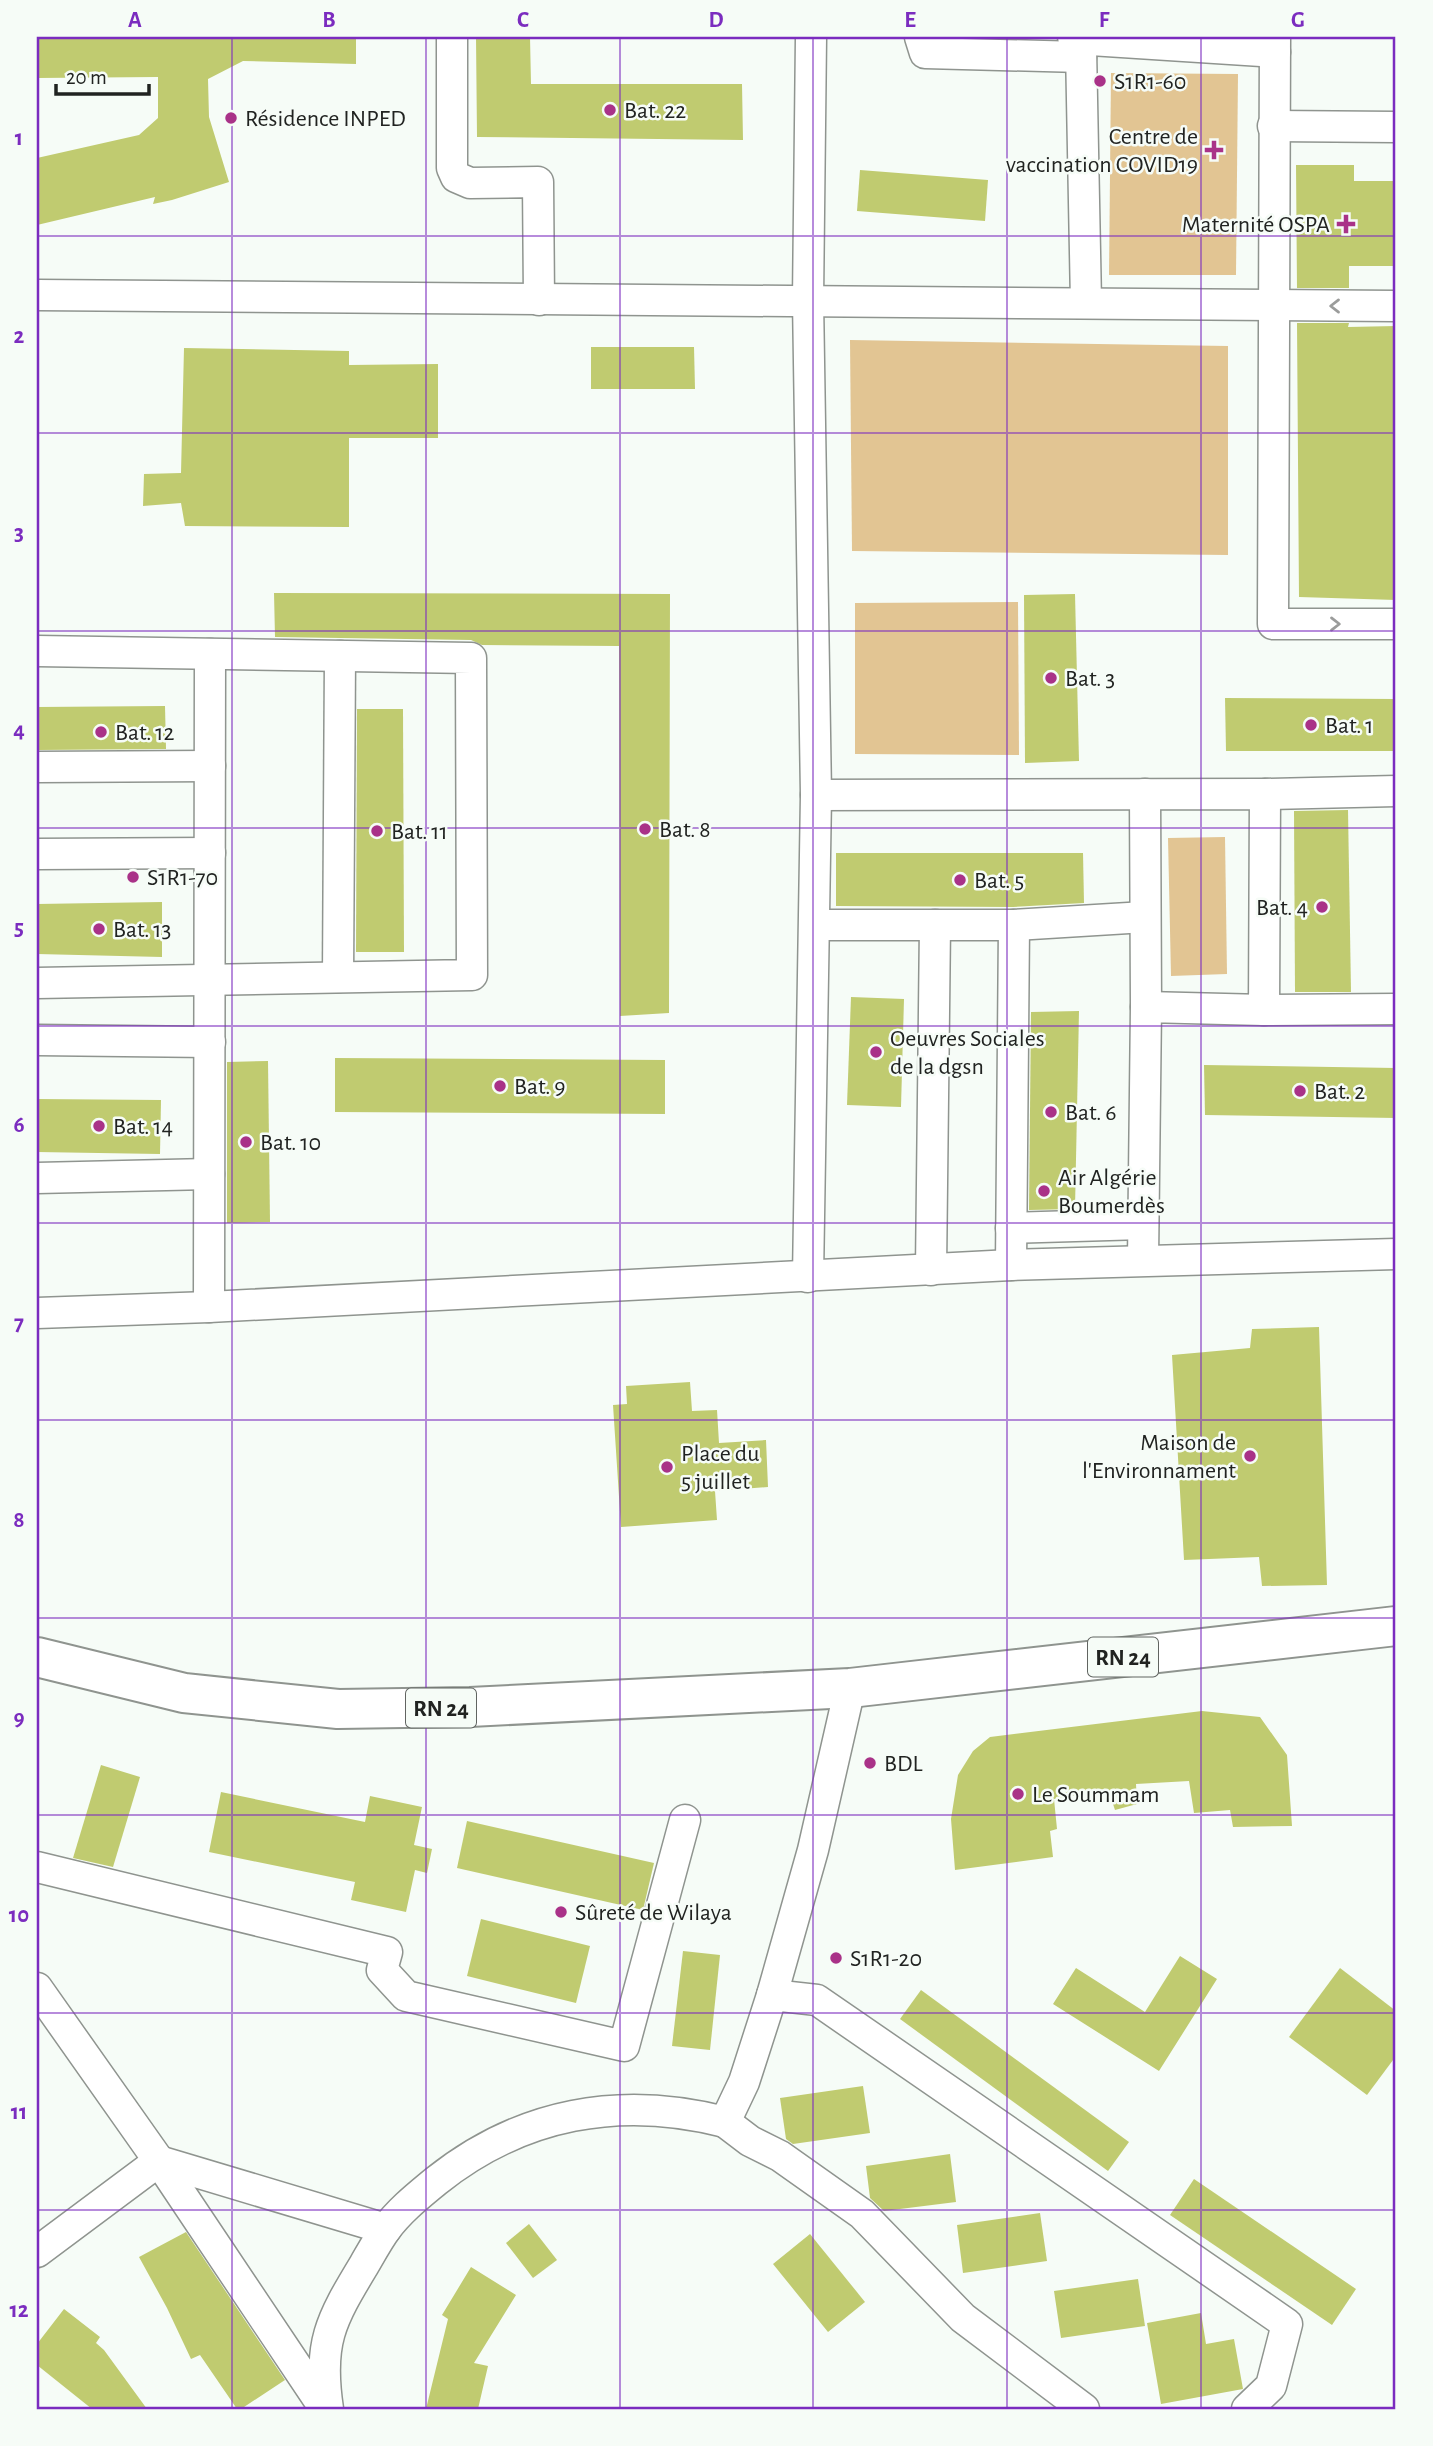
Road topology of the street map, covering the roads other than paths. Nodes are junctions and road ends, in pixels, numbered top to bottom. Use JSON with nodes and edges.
{"nodes":[{"id":1,"x":452,"y":37,"type":"edge"},
{"id":2,"x":811,"y":37,"type":"edge"},
{"id":3,"x":920,"y":37,"type":"edge"},
{"id":4,"x":1076,"y":44,"type":"edge"},
{"id":5,"x":1275,"y":44,"type":"edge"},
{"id":6,"x":1273,"y":126,"type":"junction"},
{"id":7,"x":1396,"y":127,"type":"edge"},
{"id":8,"x":37,"y":295,"type":"edge"},
{"id":9,"x":539,"y":300,"type":"junction"},
{"id":10,"x":808,"y":300,"type":"junction"},
{"id":11,"x":1086,"y":303,"type":"junction"},
{"id":12,"x":1273,"y":305,"type":"junction"},
{"id":13,"x":1396,"y":306,"type":"edge"},
{"id":14,"x":1396,"y":624,"type":"edge"},
{"id":15,"x":37,"y":651,"type":"edge"},
{"id":16,"x":210,"y":654,"type":"junction"},
{"id":17,"x":340,"y":656,"type":"junction"},
{"id":18,"x":210,"y":766,"type":"junction"},
{"id":19,"x":37,"y":767,"type":"edge"},
{"id":20,"x":1396,"y":791,"type":"edge"},
{"id":21,"x":1145,"y":794,"type":"junction"},
{"id":22,"x":1265,"y":794,"type":"junction"},
{"id":23,"x":816,"y":796,"type":"junction"},
{"id":24,"x":210,"y":853,"type":"junction"},
{"id":25,"x":37,"y":854,"type":"edge"},
{"id":26,"x":1145,"y":917,"type":"junction"},
{"id":27,"x":815,"y":925,"type":"junction"},
{"id":28,"x":935,"y":925,"type":"junction"},
{"id":29,"x":1014,"y":925,"type":"junction"},
{"id":30,"x":338,"y":977,"type":"junction"},
{"id":31,"x":209,"y":979,"type":"junction"},
{"id":32,"x":37,"y":983,"type":"edge"},
{"id":33,"x":1146,"y":1007,"type":"junction"},
{"id":34,"x":1396,"y":1009,"type":"edge"},
{"id":35,"x":1264,"y":1010,"type":"junction"},
{"id":36,"x":37,"y":1040,"type":"edge"},
{"id":37,"x":209,"y":1042,"type":"junction"},
{"id":38,"x":209,"y":1174,"type":"junction"},
{"id":39,"x":37,"y":1178,"type":"edge"},
{"id":40,"x":1143,"y":1224,"type":"junction"},
{"id":41,"x":1011,"y":1228,"type":"junction"},
{"id":42,"x":1396,"y":1254,"type":"edge"},
{"id":43,"x":1143,"y":1260,"type":"junction"},
{"id":44,"x":1010,"y":1265,"type":"junction"},
{"id":45,"x":931,"y":1270,"type":"junction"},
{"id":46,"x":808,"y":1277,"type":"junction"},
{"id":47,"x":209,"y":1307,"type":"junction"},
{"id":48,"x":37,"y":1313,"type":"edge"},
{"id":49,"x":1395,"y":1624,"type":"edge"},
{"id":50,"x":37,"y":1657,"type":"edge"},
{"id":51,"x":850,"y":1688,"type":"junction"},
{"id":52,"x":685,"y":1820,"type":"dead end"},
{"id":53,"x":37,"y":1867,"type":"edge"},
{"id":54,"x":37,"y":1989,"type":"edge"},
{"id":55,"x":772,"y":1995,"type":"junction"},
{"id":56,"x":725,"y":2122,"type":"junction"},
{"id":57,"x":159,"y":2161,"type":"junction"},
{"id":58,"x":386,"y":2229,"type":"junction"},
{"id":59,"x":37,"y":2252,"type":"edge"},
{"id":60,"x":326,"y":2409,"type":"edge"},
{"id":61,"x":1084,"y":2409,"type":"edge"},
{"id":62,"x":1247,"y":2409,"type":"edge"}],
"edges":[{"from":1,"to":9,"type":"street"},
{"from":2,"to":10,"type":"street"},
{"from":3,"to":4,"type":"street"},
{"from":4,"to":5,"type":"street"},
{"from":4,"to":11,"type":"street"},
{"from":5,"to":6,"type":"street"},
{"from":6,"to":7,"type":"street"},
{"from":6,"to":12,"type":"street"},
{"from":8,"to":9,"type":"street"},
{"from":9,"to":10,"type":"street"},
{"from":10,"to":11,"type":"street"},
{"from":10,"to":23,"type":"street"},
{"from":11,"to":12,"type":"street"},
{"from":13,"to":12,"type":"street","one_way":true},
{"from":12,"to":14,"type":"street","one_way":true},
{"from":15,"to":16,"type":"street"},
{"from":16,"to":17,"type":"street"},
{"from":16,"to":18,"type":"street"},
{"from":17,"to":30,"type":"street"},
{"from":17,"to":30,"type":"street"},
{"from":18,"to":19,"type":"street"},
{"from":18,"to":24,"type":"street"},
{"from":20,"to":22,"type":"street"},
{"from":21,"to":22,"type":"street"},
{"from":21,"to":23,"type":"street"},
{"from":21,"to":26,"type":"street"},
{"from":22,"to":35,"type":"street"},
{"from":23,"to":27,"type":"street"},
{"from":24,"to":25,"type":"street"},
{"from":24,"to":31,"type":"street"},
{"from":26,"to":29,"type":"street"},
{"from":26,"to":33,"type":"street"},
{"from":27,"to":28,"type":"street"},
{"from":27,"to":46,"type":"street"},
{"from":28,"to":29,"type":"street"},
{"from":28,"to":45,"type":"street"},
{"from":29,"to":41,"type":"street"},
{"from":30,"to":31,"type":"street"},
{"from":31,"to":32,"type":"street"},
{"from":31,"to":37,"type":"street"},
{"from":33,"to":35,"type":"street"},
{"from":33,"to":40,"type":"street"},
{"from":34,"to":35,"type":"street"},
{"from":36,"to":37,"type":"street"},
{"from":37,"to":38,"type":"street"},
{"from":38,"to":39,"type":"street"},
{"from":38,"to":47,"type":"street"},
{"from":40,"to":41,"type":"street"},
{"from":40,"to":43,"type":"street"},
{"from":41,"to":44,"type":"street"},
{"from":42,"to":43,"type":"street"},
{"from":43,"to":44,"type":"street"},
{"from":44,"to":45,"type":"street"},
{"from":45,"to":46,"type":"street"},
{"from":46,"to":47,"type":"street"},
{"from":47,"to":48,"type":"street"},
{"from":49,"to":51,"type":"main road","number":"RN 24"},
{"from":50,"to":51,"type":"main road","number":"RN 24"},
{"from":51,"to":55,"type":"street"},
{"from":52,"to":53,"type":"street"},
{"from":54,"to":57,"type":"street"},
{"from":55,"to":56,"type":"street"},
{"from":55,"to":62,"type":"street"},
{"from":56,"to":58,"type":"street"},
{"from":56,"to":61,"type":"street"},
{"from":57,"to":58,"type":"street"},
{"from":57,"to":59,"type":"street"},
{"from":57,"to":60,"type":"street"},
{"from":58,"to":60,"type":"street"}]}
